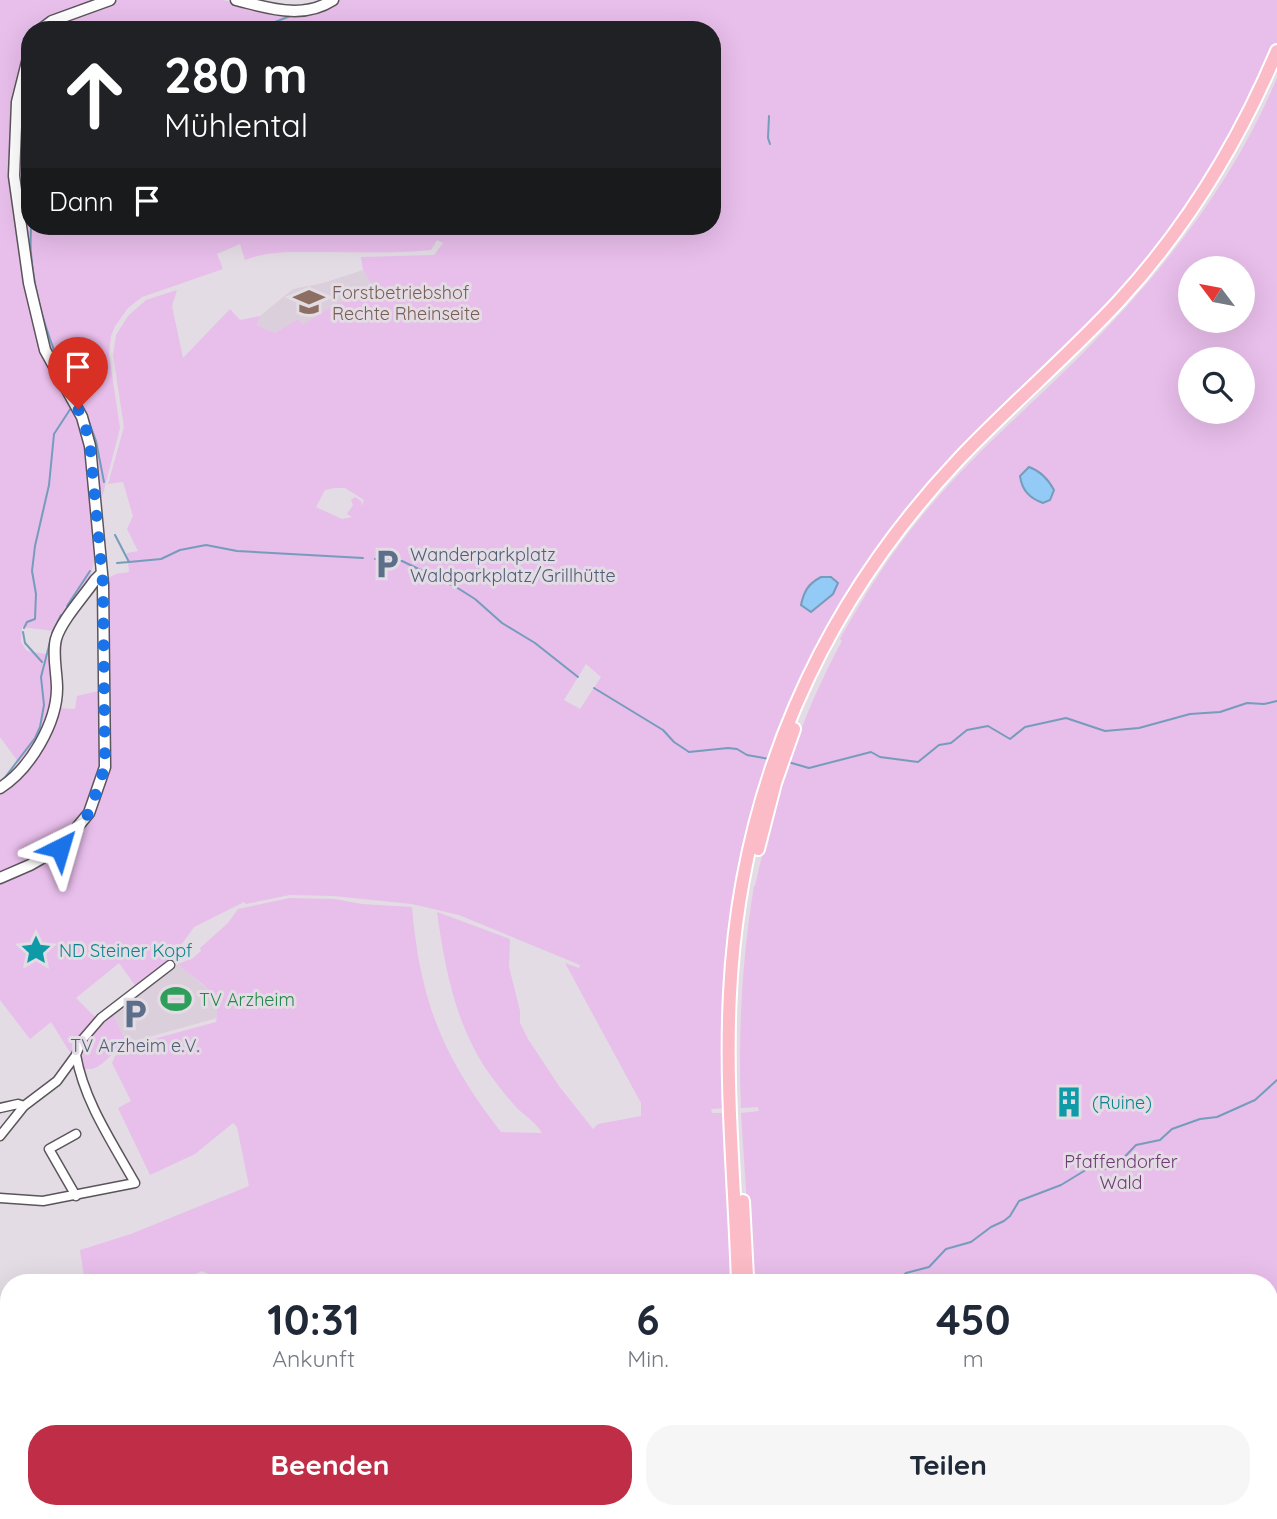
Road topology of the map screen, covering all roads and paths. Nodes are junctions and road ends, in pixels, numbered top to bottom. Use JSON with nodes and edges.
{"nodes":[{"id":1,"x":110,"y":0,"type":"edge"},
{"id":2,"x":236,"y":0,"type":"edge"},
{"id":3,"x":333,"y":0,"type":"edge"},
{"id":4,"x":52,"y":21,"type":"edge"},
{"id":5,"x":1277,"y":51,"type":"edge"},
{"id":6,"x":1277,"y":72,"type":"edge"},
{"id":7,"x":21,"y":89,"type":"edge"},
{"id":8,"x":21,"y":225,"type":"edge"},
{"id":9,"x":22,"y":235,"type":"edge"},
{"id":10,"x":102,"y":573,"type":"junction"},
{"id":11,"x":830,"y":641,"type":"junction"},
{"id":12,"x":0,"y":788,"type":"edge"},
{"id":13,"x":0,"y":878,"type":"edge"},
{"id":14,"x":170,"y":965,"type":"dead end"},
{"id":15,"x":76,"y":1055,"type":"junction"},
{"id":16,"x":23,"y":1105,"type":"junction"},
{"id":17,"x":0,"y":1108,"type":"edge"},
{"id":18,"x":76,"y":1134,"type":"dead end"},
{"id":19,"x":0,"y":1136,"type":"edge"},
{"id":20,"x":76,"y":1196,"type":"junction"},
{"id":21,"x":0,"y":1198,"type":"edge"},
{"id":22,"x":742,"y":1251,"type":"junction"},
{"id":23,"x":739,"y":1274,"type":"edge"},
{"id":24,"x":746,"y":1274,"type":"edge"}],
"edges":[{"from":1,"to":4,"type":"street"},
{"from":2,"to":3,"type":"street"},
{"from":5,"to":11,"type":"highway"},
{"from":6,"to":11,"type":"highway"},
{"from":7,"to":8,"type":"street"},
{"from":9,"to":10,"type":"street"},
{"from":10,"to":12,"type":"street"},
{"from":10,"to":13,"type":"street"},
{"from":11,"to":22,"type":"highway"},
{"from":14,"to":15,"type":"street"},
{"from":15,"to":16,"type":"street"},
{"from":15,"to":20,"type":"street"},
{"from":16,"to":17,"type":"street"},
{"from":16,"to":19,"type":"street"},
{"from":18,"to":20,"type":"street"},
{"from":20,"to":21,"type":"street"},
{"from":22,"to":23,"type":"highway"},
{"from":22,"to":24,"type":"highway"}]}
